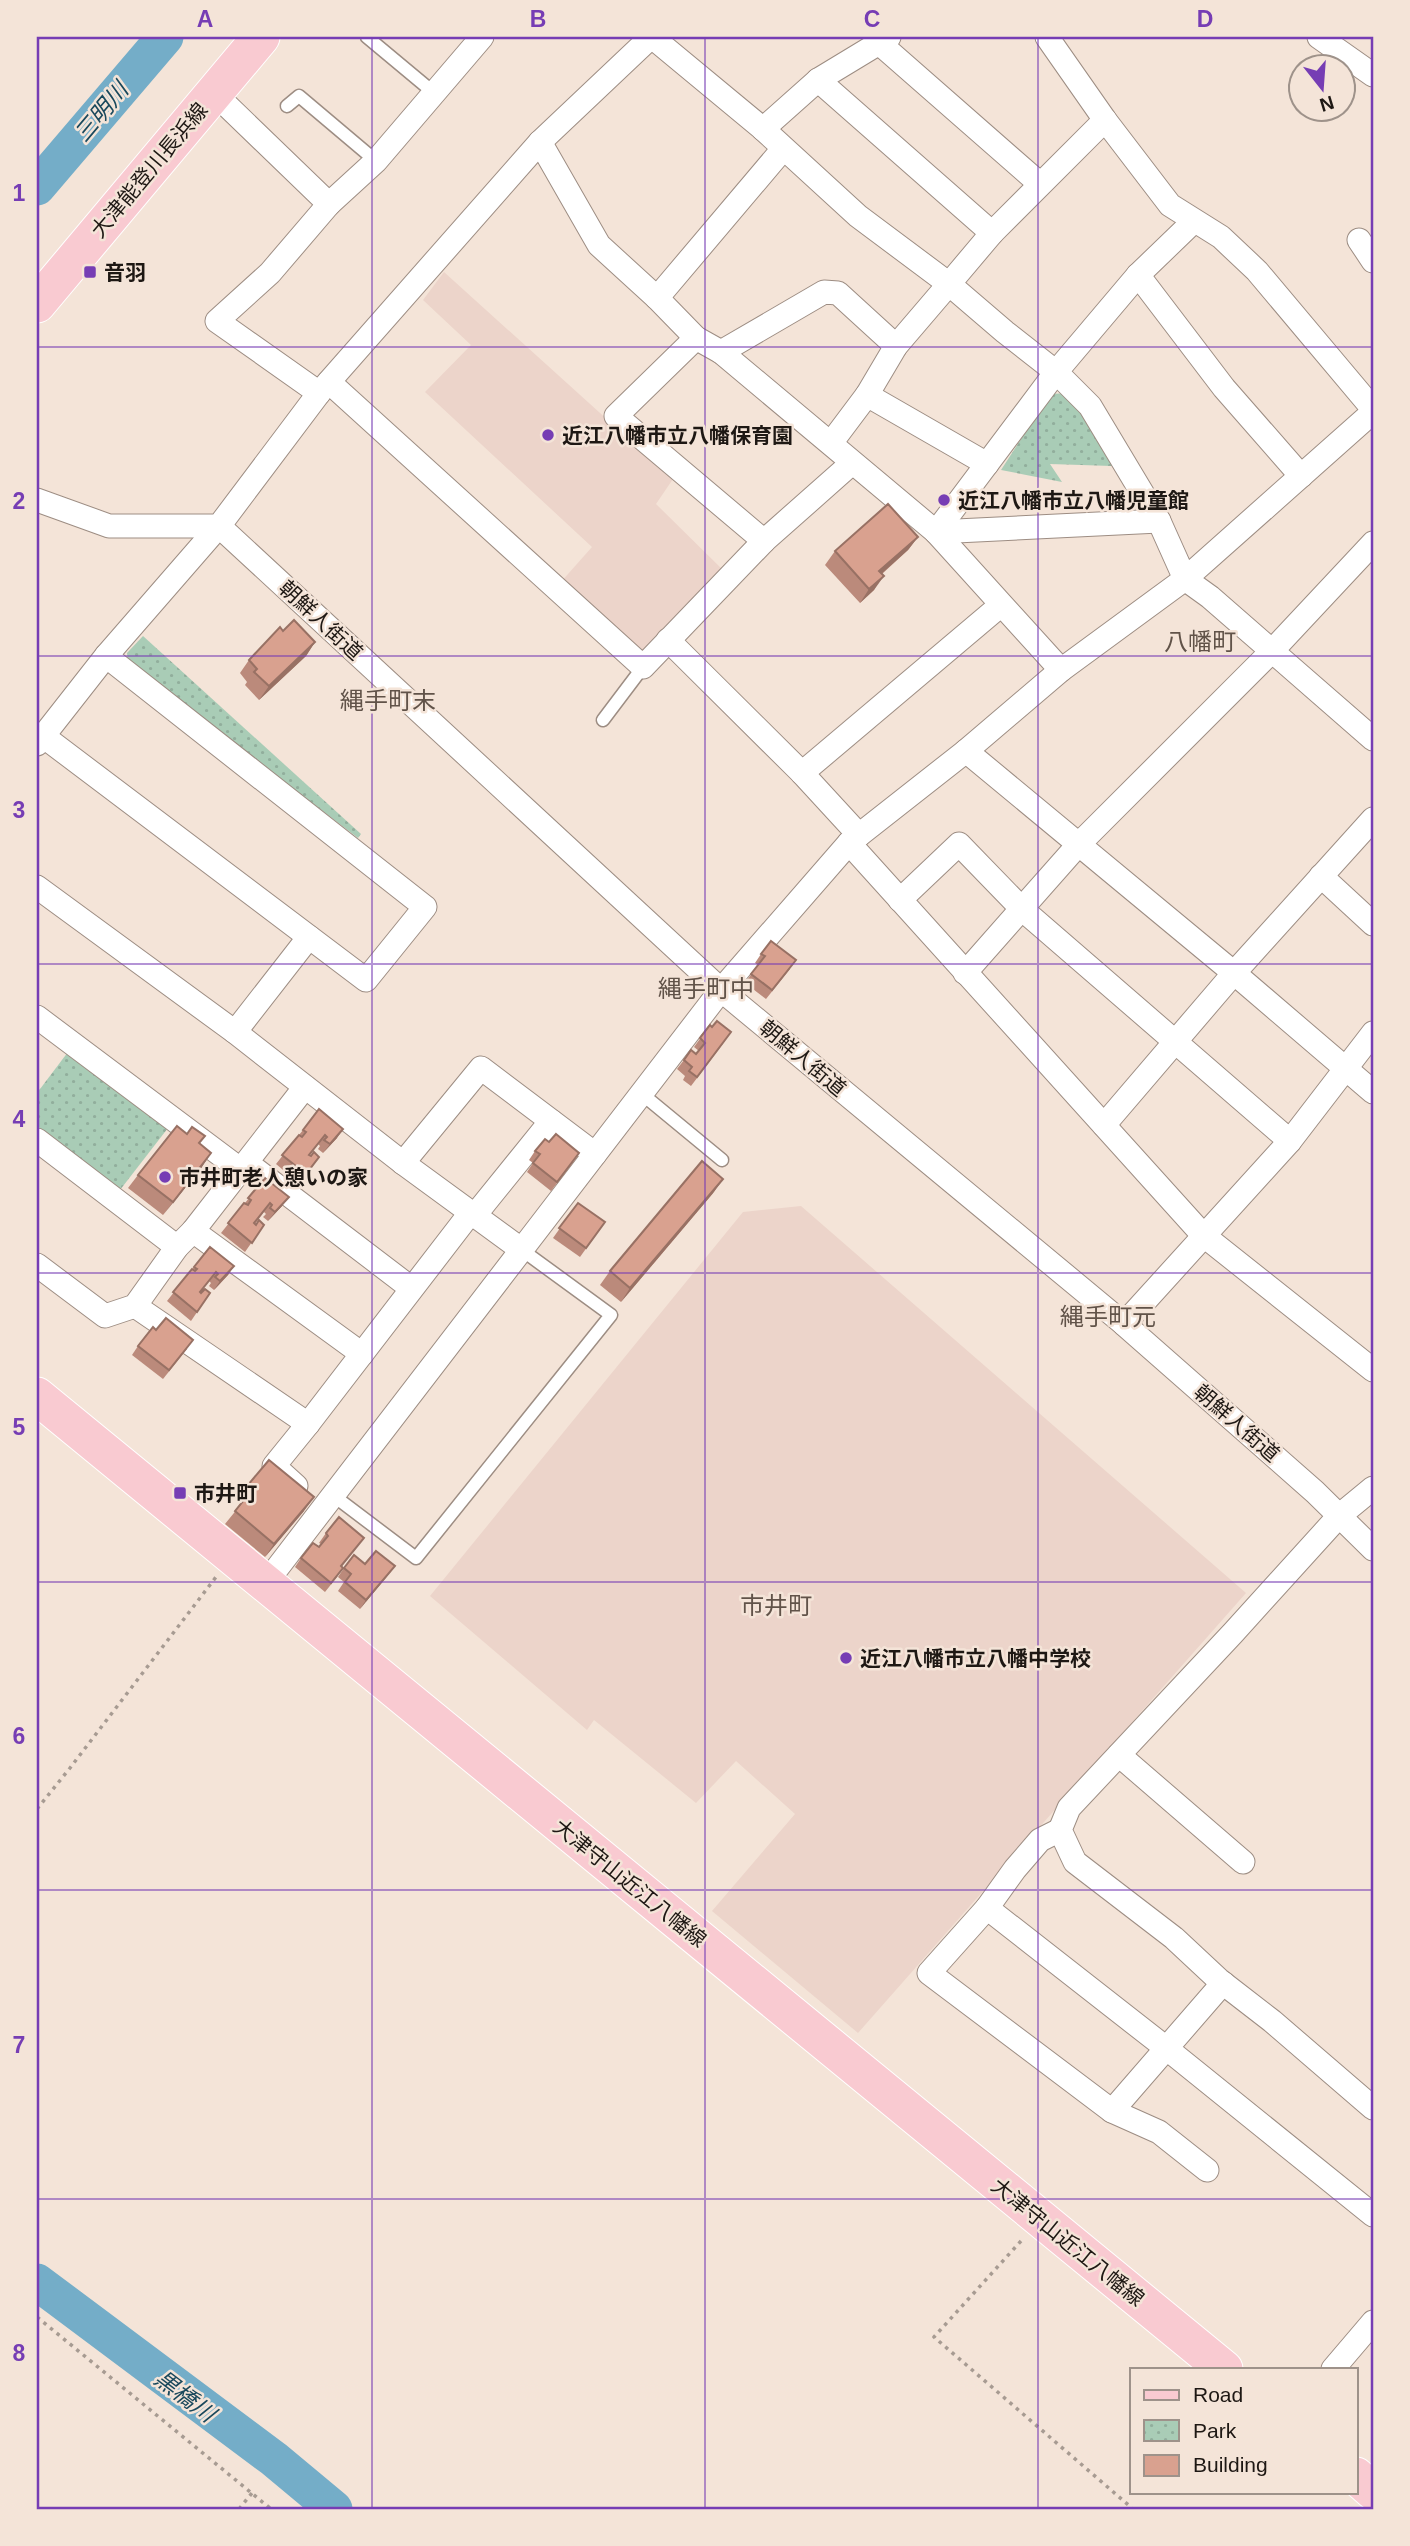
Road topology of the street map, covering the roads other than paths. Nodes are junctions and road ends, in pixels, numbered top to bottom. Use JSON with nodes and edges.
{"nodes":[{"id":1,"x":261,"y":37,"type":"edge"},
{"id":2,"x":367,"y":37,"type":"edge"},
{"id":3,"x":482,"y":37,"type":"edge"},
{"id":4,"x":652,"y":37,"type":"edge"},
{"id":5,"x":1047,"y":37,"type":"edge"},
{"id":6,"x":1319,"y":37,"type":"edge"},
{"id":7,"x":884,"y":39,"type":"edge"},
{"id":8,"x":1373,"y":75,"type":"edge"},
{"id":9,"x":817,"y":80,"type":"junction"},
{"id":10,"x":433,"y":92,"type":"junction"},
{"id":11,"x":214,"y":93,"type":"junction"},
{"id":12,"x":287,"y":106,"type":"dead end"},
{"id":13,"x":1105,"y":120,"type":"junction"},
{"id":14,"x":763,"y":129,"type":"junction"},
{"id":15,"x":540,"y":142,"type":"junction"},
{"id":16,"x":783,"y":149,"type":"junction"},
{"id":17,"x":376,"y":161,"type":"junction"},
{"id":18,"x":1040,"y":184,"type":"junction"},
{"id":19,"x":329,"y":204,"type":"junction"},
{"id":20,"x":1194,"y":221,"type":"junction"},
{"id":21,"x":992,"y":233,"type":"junction"},
{"id":22,"x":1359,"y":240,"type":"dead end"},
{"id":23,"x":1373,"y":261,"type":"edge"},
{"id":24,"x":1138,"y":275,"type":"junction"},
{"id":25,"x":949,"y":284,"type":"junction"},
{"id":26,"x":657,"y":298,"type":"junction"},
{"id":27,"x":37,"y":304,"type":"edge"},
{"id":28,"x":696,"y":338,"type":"junction"},
{"id":29,"x":896,"y":346,"type":"junction"},
{"id":30,"x":721,"y":352,"type":"junction"},
{"id":31,"x":1056,"y":372,"type":"junction"},
{"id":32,"x":324,"y":387,"type":"junction"},
{"id":33,"x":867,"y":396,"type":"junction"},
{"id":34,"x":1373,"y":411,"type":"edge"},
{"id":35,"x":831,"y":443,"type":"junction"},
{"id":36,"x":852,"y":463,"type":"junction"},
{"id":37,"x":987,"y":464,"type":"junction"},
{"id":38,"x":1301,"y":476,"type":"junction"},
{"id":39,"x":37,"y":499,"type":"edge"},
{"id":40,"x":1159,"y":521,"type":"junction"},
{"id":41,"x":219,"y":526,"type":"junction"},
{"id":42,"x":936,"y":532,"type":"junction"},
{"id":43,"x":764,"y":541,"type":"junction"},
{"id":44,"x":1370,"y":553,"type":"edge"},
{"id":45,"x":1185,"y":579,"type":"junction"},
{"id":46,"x":1001,"y":605,"type":"junction"},
{"id":47,"x":668,"y":640,"type":"junction"},
{"id":48,"x":1272,"y":651,"type":"junction"},
{"id":49,"x":106,"y":656,"type":"junction"},
{"id":50,"x":643,"y":667,"type":"junction"},
{"id":51,"x":1061,"y":670,"type":"junction"},
{"id":52,"x":603,"y":720,"type":"dead end"},
{"id":53,"x":1373,"y":739,"type":"edge"},
{"id":54,"x":40,"y":740,"type":"edge"},
{"id":55,"x":966,"y":751,"type":"junction"},
{"id":56,"x":802,"y":774,"type":"junction"},
{"id":57,"x":1373,"y":819,"type":"edge"},
{"id":58,"x":854,"y":839,"type":"junction"},
{"id":59,"x":1078,"y":845,"type":"junction"},
{"id":60,"x":1321,"y":876,"type":"junction"},
{"id":61,"x":37,"y":887,"type":"edge"},
{"id":62,"x":900,"y":900,"type":"junction"},
{"id":63,"x":1023,"y":910,"type":"junction"},
{"id":64,"x":1373,"y":924,"type":"edge"},
{"id":65,"x":309,"y":937,"type":"junction"},
{"id":66,"x":1234,"y":973,"type":"junction"},
{"id":67,"x":965,"y":974,"type":"junction"},
{"id":68,"x":721,"y":990,"type":"junction"},
{"id":69,"x":37,"y":1017,"type":"edge"},
{"id":70,"x":235,"y":1032,"type":"junction"},
{"id":71,"x":1373,"y":1033,"type":"edge"},
{"id":72,"x":1175,"y":1042,"type":"junction"},
{"id":73,"x":1345,"y":1070,"type":"junction"},
{"id":74,"x":305,"y":1087,"type":"junction"},
{"id":75,"x":1373,"y":1092,"type":"edge"},
{"id":76,"x":642,"y":1094,"type":"junction"},
{"id":77,"x":551,"y":1121,"type":"junction"},
{"id":78,"x":1104,"y":1125,"type":"junction"},
{"id":79,"x":37,"y":1140,"type":"edge"},
{"id":80,"x":1290,"y":1142,"type":"junction"},
{"id":81,"x":595,"y":1153,"type":"junction"},
{"id":82,"x":722,"y":1160,"type":"dead end"},
{"id":83,"x":403,"y":1163,"type":"junction"},
{"id":84,"x":244,"y":1166,"type":"junction"},
{"id":85,"x":473,"y":1213,"type":"junction"},
{"id":86,"x":1203,"y":1235,"type":"junction"},
{"id":87,"x":185,"y":1239,"type":"junction"},
{"id":88,"x":522,"y":1250,"type":"junction"},
{"id":89,"x":37,"y":1265,"type":"edge"},
{"id":90,"x":411,"y":1288,"type":"junction"},
{"id":91,"x":135,"y":1306,"type":"junction"},
{"id":92,"x":1124,"y":1324,"type":"junction"},
{"id":93,"x":362,"y":1353,"type":"junction"},
{"id":94,"x":1373,"y":1370,"type":"edge"},
{"id":95,"x":37,"y":1396,"type":"edge"},
{"id":96,"x":308,"y":1424,"type":"junction"},
{"id":97,"x":1373,"y":1488,"type":"edge"},
{"id":98,"x":328,"y":1502,"type":"junction"},
{"id":99,"x":1339,"y":1516,"type":"junction"},
{"id":100,"x":1373,"y":1549,"type":"edge"},
{"id":101,"x":265,"y":1584,"type":"junction"},
{"id":102,"x":1119,"y":1755,"type":"junction"},
{"id":103,"x":1060,"y":1830,"type":"junction"},
{"id":104,"x":1243,"y":1862,"type":"dead end"},
{"id":105,"x":987,"y":1908,"type":"junction"},
{"id":106,"x":1223,"y":1983,"type":"junction"},
{"id":107,"x":1166,"y":2048,"type":"junction"},
{"id":108,"x":1373,"y":2108,"type":"edge"},
{"id":109,"x":1112,"y":2110,"type":"junction"},
{"id":110,"x":1207,"y":2170,"type":"dead end"},
{"id":111,"x":1373,"y":2215,"type":"edge"},
{"id":112,"x":1373,"y":2322,"type":"edge"},
{"id":113,"x":1223,"y":2368,"type":"edge"},
{"id":114,"x":1334,"y":2368,"type":"edge"},
{"id":115,"x":1358,"y":2478,"type":"edge"},
{"id":116,"x":1373,"y":2491,"type":"edge"}],
"edges":[{"from":1,"to":11,"type":"main road","name":"大津能登川長浜線"},
{"from":2,"to":10,"type":"lane"},
{"from":3,"to":10,"type":"street"},
{"from":4,"to":14,"type":"street"},
{"from":4,"to":15,"type":"street"},
{"from":5,"to":13,"type":"street"},
{"from":6,"to":8,"type":"street"},
{"from":7,"to":9,"type":"street"},
{"from":7,"to":18,"type":"street"},
{"from":9,"to":14,"type":"street"},
{"from":9,"to":21,"type":"street"},
{"from":10,"to":17,"type":"street"},
{"from":11,"to":19,"type":"street"},
{"from":11,"to":27,"type":"main road","name":"大津能登川長浜線"},
{"from":12,"to":17,"type":"lane"},
{"from":13,"to":18,"type":"street"},
{"from":13,"to":20,"type":"street"},
{"from":14,"to":16,"type":"street"},
{"from":15,"to":26,"type":"street"},
{"from":15,"to":32,"type":"street"},
{"from":16,"to":25,"type":"street"},
{"from":16,"to":26,"type":"street"},
{"from":17,"to":19,"type":"street"},
{"from":18,"to":21,"type":"street"},
{"from":19,"to":32,"type":"street"},
{"from":20,"to":24,"type":"street"},
{"from":20,"to":34,"type":"street"},
{"from":21,"to":25,"type":"street"},
{"from":22,"to":23,"type":"street"},
{"from":24,"to":31,"type":"street"},
{"from":24,"to":38,"type":"street"},
{"from":25,"to":29,"type":"street"},
{"from":25,"to":31,"type":"street"},
{"from":26,"to":28,"type":"street"},
{"from":28,"to":30,"type":"street"},
{"from":28,"to":43,"type":"street"},
{"from":29,"to":30,"type":"street"},
{"from":29,"to":33,"type":"street"},
{"from":30,"to":35,"type":"street"},
{"from":31,"to":37,"type":"street"},
{"from":31,"to":40,"type":"street"},
{"from":32,"to":41,"type":"street"},
{"from":32,"to":50,"type":"street"},
{"from":33,"to":35,"type":"street"},
{"from":33,"to":37,"type":"street"},
{"from":34,"to":38,"type":"street"},
{"from":35,"to":36,"type":"street"},
{"from":36,"to":42,"type":"street"},
{"from":36,"to":43,"type":"street"},
{"from":37,"to":42,"type":"street"},
{"from":38,"to":45,"type":"street"},
{"from":39,"to":41,"type":"street"},
{"from":40,"to":42,"type":"street"},
{"from":40,"to":45,"type":"street"},
{"from":41,"to":49,"type":"street"},
{"from":41,"to":68,"type":"street","name":"朝鮮人街道"},
{"from":42,"to":46,"type":"street"},
{"from":43,"to":47,"type":"street"},
{"from":44,"to":48,"type":"street"},
{"from":45,"to":48,"type":"street"},
{"from":45,"to":51,"type":"street"},
{"from":46,"to":51,"type":"street"},
{"from":46,"to":56,"type":"street"},
{"from":47,"to":50,"type":"street"},
{"from":47,"to":56,"type":"street"},
{"from":48,"to":53,"type":"street"},
{"from":48,"to":59,"type":"street"},
{"from":49,"to":54,"type":"street"},
{"from":49,"to":65,"type":"street"},
{"from":50,"to":52,"type":"lane"},
{"from":51,"to":55,"type":"street"},
{"from":54,"to":65,"type":"street"},
{"from":55,"to":58,"type":"street"},
{"from":55,"to":59,"type":"street"},
{"from":56,"to":58,"type":"street"},
{"from":57,"to":60,"type":"street"},
{"from":58,"to":62,"type":"street"},
{"from":58,"to":68,"type":"street"},
{"from":59,"to":63,"type":"street"},
{"from":59,"to":66,"type":"street"},
{"from":60,"to":64,"type":"street"},
{"from":60,"to":66,"type":"street"},
{"from":61,"to":70,"type":"street"},
{"from":62,"to":63,"type":"street"},
{"from":62,"to":67,"type":"street"},
{"from":63,"to":67,"type":"street"},
{"from":63,"to":72,"type":"street"},
{"from":65,"to":70,"type":"street"},
{"from":66,"to":72,"type":"street"},
{"from":66,"to":73,"type":"street"},
{"from":67,"to":78,"type":"street"},
{"from":68,"to":76,"type":"street"},
{"from":68,"to":92,"type":"street","name":"朝鮮人街道"},
{"from":69,"to":84,"type":"street"},
{"from":70,"to":74,"type":"street"},
{"from":71,"to":73,"type":"street"},
{"from":72,"to":78,"type":"street"},
{"from":72,"to":80,"type":"street"},
{"from":73,"to":75,"type":"street"},
{"from":73,"to":80,"type":"street"},
{"from":74,"to":83,"type":"street"},
{"from":74,"to":84,"type":"street"},
{"from":76,"to":81,"type":"street"},
{"from":76,"to":82,"type":"lane"},
{"from":77,"to":81,"type":"street"},
{"from":77,"to":83,"type":"street"},
{"from":77,"to":85,"type":"street"},
{"from":78,"to":86,"type":"street"},
{"from":79,"to":87,"type":"street"},
{"from":80,"to":86,"type":"street"},
{"from":81,"to":88,"type":"street"},
{"from":83,"to":85,"type":"street"},
{"from":84,"to":87,"type":"street"},
{"from":84,"to":90,"type":"street"},
{"from":85,"to":88,"type":"street"},
{"from":85,"to":90,"type":"street"},
{"from":86,"to":92,"type":"street"},
{"from":86,"to":94,"type":"street"},
{"from":87,"to":91,"type":"street"},
{"from":87,"to":93,"type":"street"},
{"from":88,"to":98,"type":"street"},
{"from":88,"to":98,"type":"lane"},
{"from":89,"to":91,"type":"street"},
{"from":90,"to":93,"type":"street"},
{"from":91,"to":96,"type":"street"},
{"from":92,"to":99,"type":"street","name":"朝鮮人街道"},
{"from":93,"to":96,"type":"street"},
{"from":95,"to":101,"type":"main road","name":"大津守山近江八幡線"},
{"from":96,"to":98,"type":"street"},
{"from":97,"to":99,"type":"street"},
{"from":98,"to":101,"type":"street"},
{"from":99,"to":100,"type":"street","name":"朝鮮人街道"},
{"from":99,"to":102,"type":"street"},
{"from":101,"to":113,"type":"main road","name":"大津守山近江八幡線"},
{"from":102,"to":103,"type":"street"},
{"from":102,"to":104,"type":"street"},
{"from":103,"to":105,"type":"street"},
{"from":103,"to":106,"type":"street"},
{"from":105,"to":107,"type":"street"},
{"from":105,"to":109,"type":"street"},
{"from":106,"to":107,"type":"street"},
{"from":106,"to":108,"type":"street"},
{"from":107,"to":109,"type":"street"},
{"from":107,"to":111,"type":"street"},
{"from":109,"to":110,"type":"street"},
{"from":112,"to":114,"type":"street"},
{"from":115,"to":116,"type":"main road"}]}
